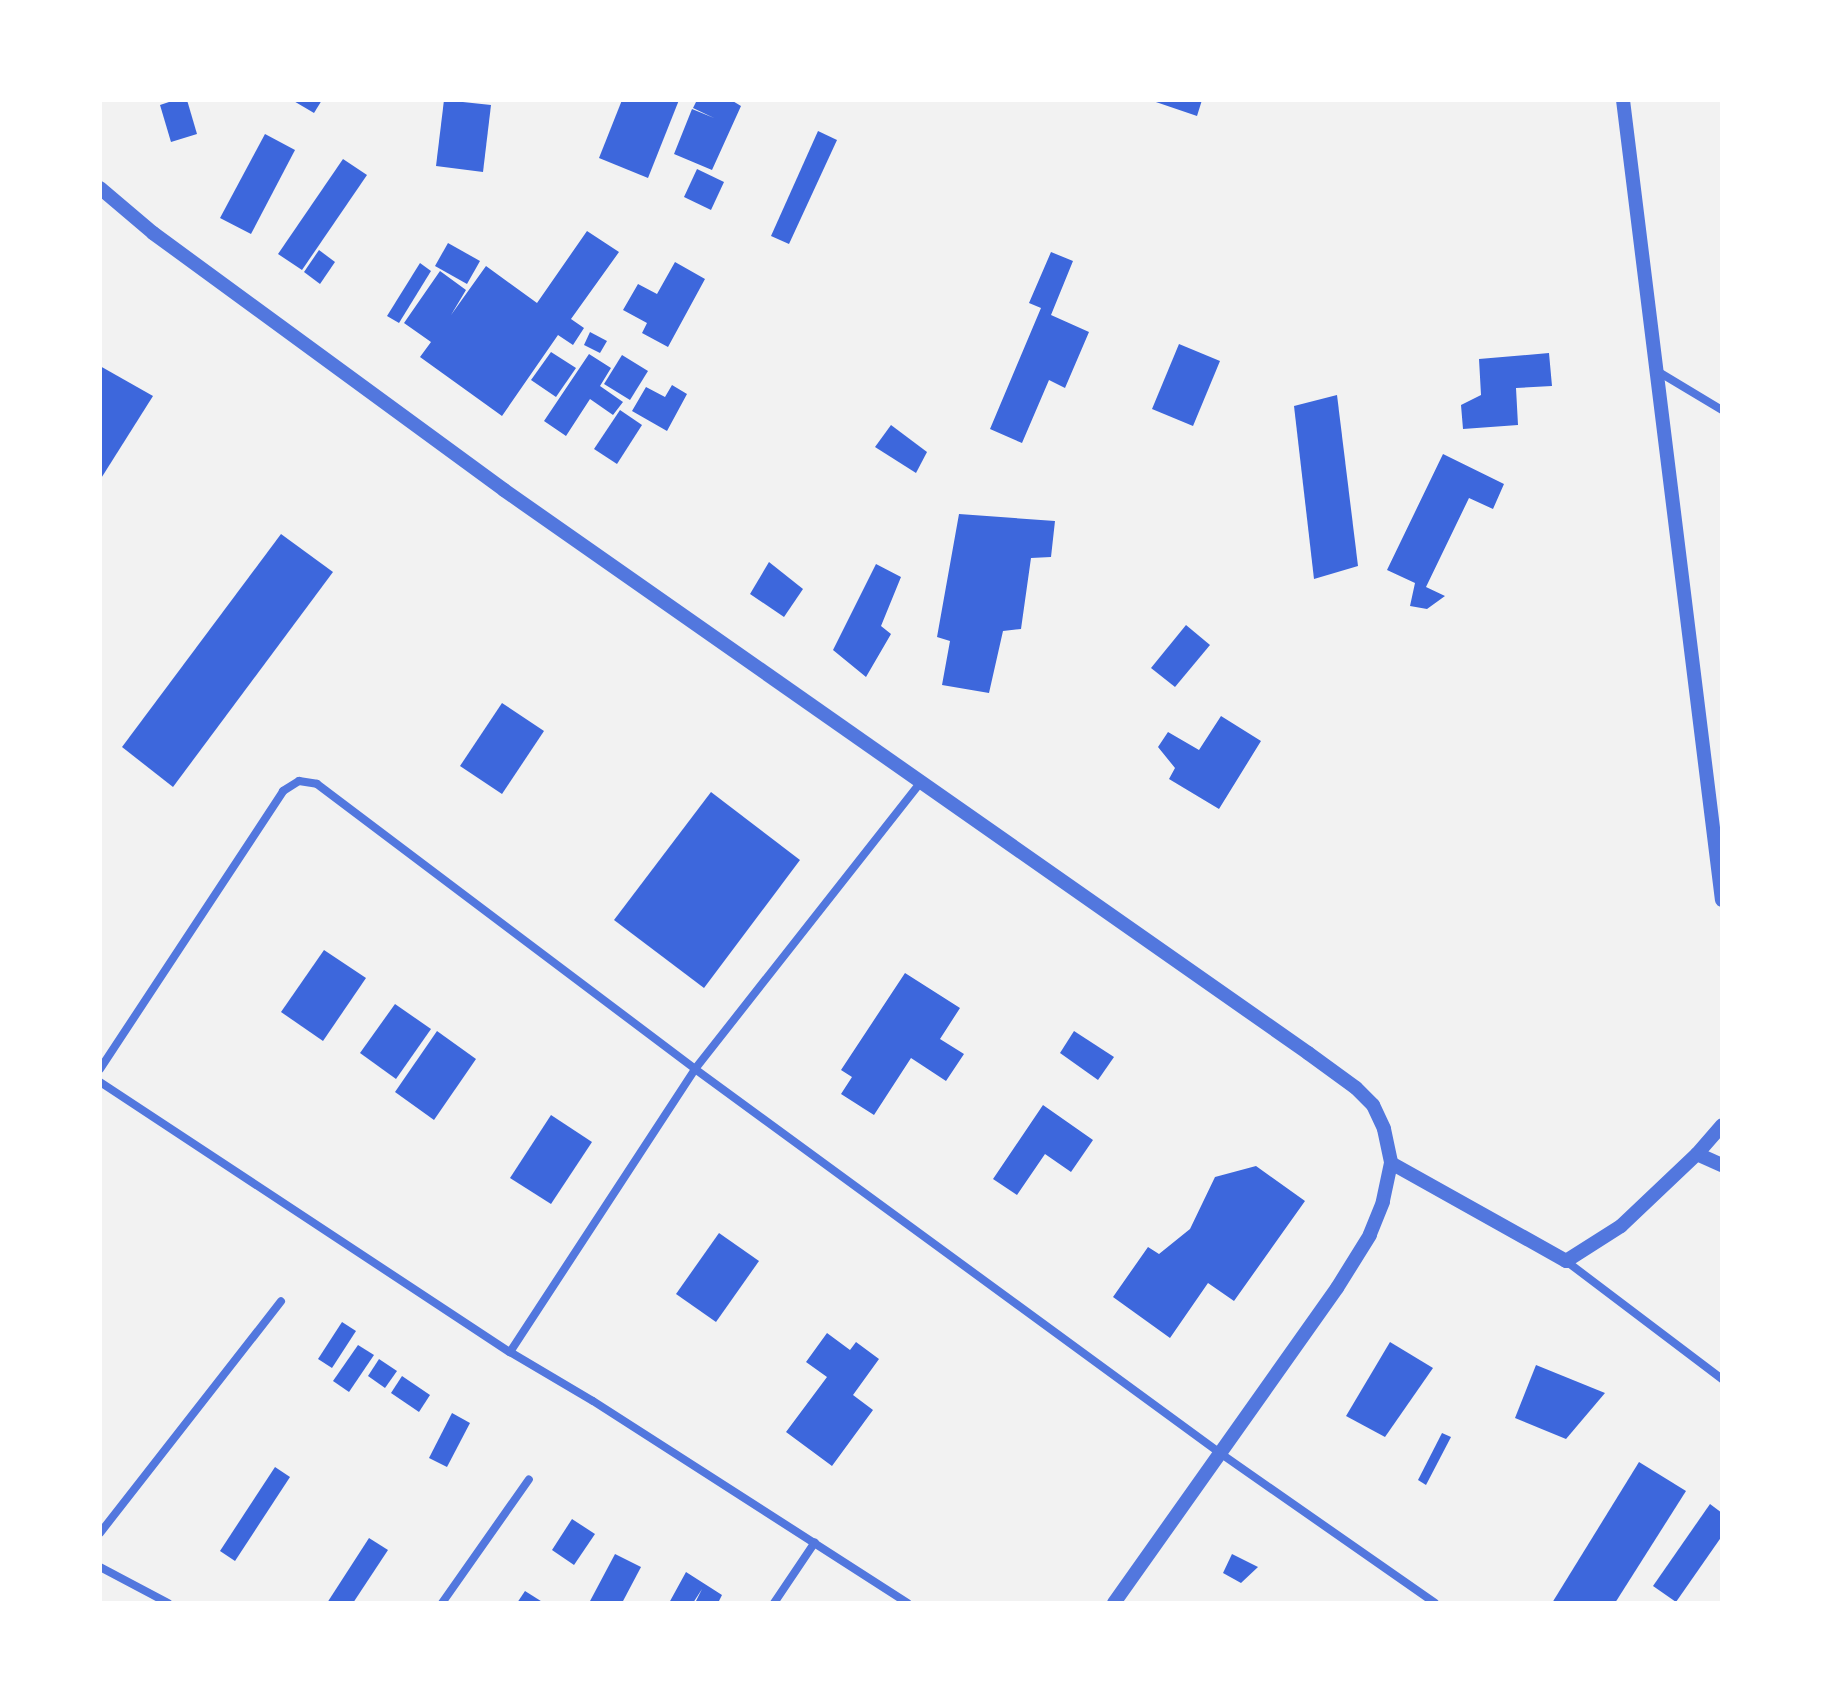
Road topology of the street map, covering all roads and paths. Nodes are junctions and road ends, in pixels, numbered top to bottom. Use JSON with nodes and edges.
{"nodes":[{"id":1,"x":1623,"y":100,"type":"edge"},
{"id":2,"x":100,"y":188,"type":"edge"},
{"id":3,"x":1656,"y":371,"type":"junction"},
{"id":4,"x":1722,"y":410,"type":"edge"},
{"id":5,"x":920,"y":783,"type":"junction"},
{"id":6,"x":1722,"y":900,"type":"edge"},
{"id":7,"x":100,"y":1069,"type":"edge"},
{"id":8,"x":695,"y":1069,"type":"junction"},
{"id":9,"x":100,"y":1082,"type":"edge"},
{"id":10,"x":1722,"y":1125,"type":"edge"},
{"id":11,"x":1697,"y":1154,"type":"junction"},
{"id":12,"x":1391,"y":1163,"type":"junction"},
{"id":13,"x":1722,"y":1165,"type":"edge"},
{"id":14,"x":1566,"y":1261,"type":"junction"},
{"id":15,"x":281,"y":1301,"type":"dead end"},
{"id":16,"x":510,"y":1352,"type":"junction"},
{"id":17,"x":1722,"y":1379,"type":"edge"},
{"id":18,"x":1220,"y":1453,"type":"junction"},
{"id":19,"x":529,"y":1479,"type":"dead end"},
{"id":20,"x":100,"y":1533,"type":"edge"},
{"id":21,"x":815,"y":1542,"type":"junction"},
{"id":22,"x":100,"y":1567,"type":"edge"},
{"id":23,"x":168,"y":1603,"type":"edge"},
{"id":24,"x":442,"y":1603,"type":"edge"},
{"id":25,"x":774,"y":1603,"type":"edge"},
{"id":26,"x":908,"y":1603,"type":"edge"},
{"id":27,"x":1114,"y":1603,"type":"edge"},
{"id":28,"x":1435,"y":1603,"type":"edge"}],
"edges":[{"from":1,"to":3,"type":"street"},
{"from":2,"to":5,"type":"street"},
{"from":3,"to":4,"type":"street"},
{"from":3,"to":6,"type":"street"},
{"from":5,"to":8,"type":"street"},
{"from":5,"to":12,"type":"street"},
{"from":7,"to":8,"type":"street"},
{"from":8,"to":16,"type":"street"},
{"from":8,"to":18,"type":"street"},
{"from":9,"to":16,"type":"street"},
{"from":10,"to":11,"type":"street"},
{"from":11,"to":13,"type":"street"},
{"from":11,"to":14,"type":"street"},
{"from":12,"to":14,"type":"street"},
{"from":12,"to":18,"type":"street"},
{"from":14,"to":17,"type":"street"},
{"from":15,"to":20,"type":"street"},
{"from":16,"to":21,"type":"street"},
{"from":18,"to":27,"type":"street"},
{"from":18,"to":28,"type":"street"},
{"from":19,"to":24,"type":"street"},
{"from":21,"to":25,"type":"street"},
{"from":21,"to":26,"type":"street"},
{"from":22,"to":23,"type":"street"}]}
